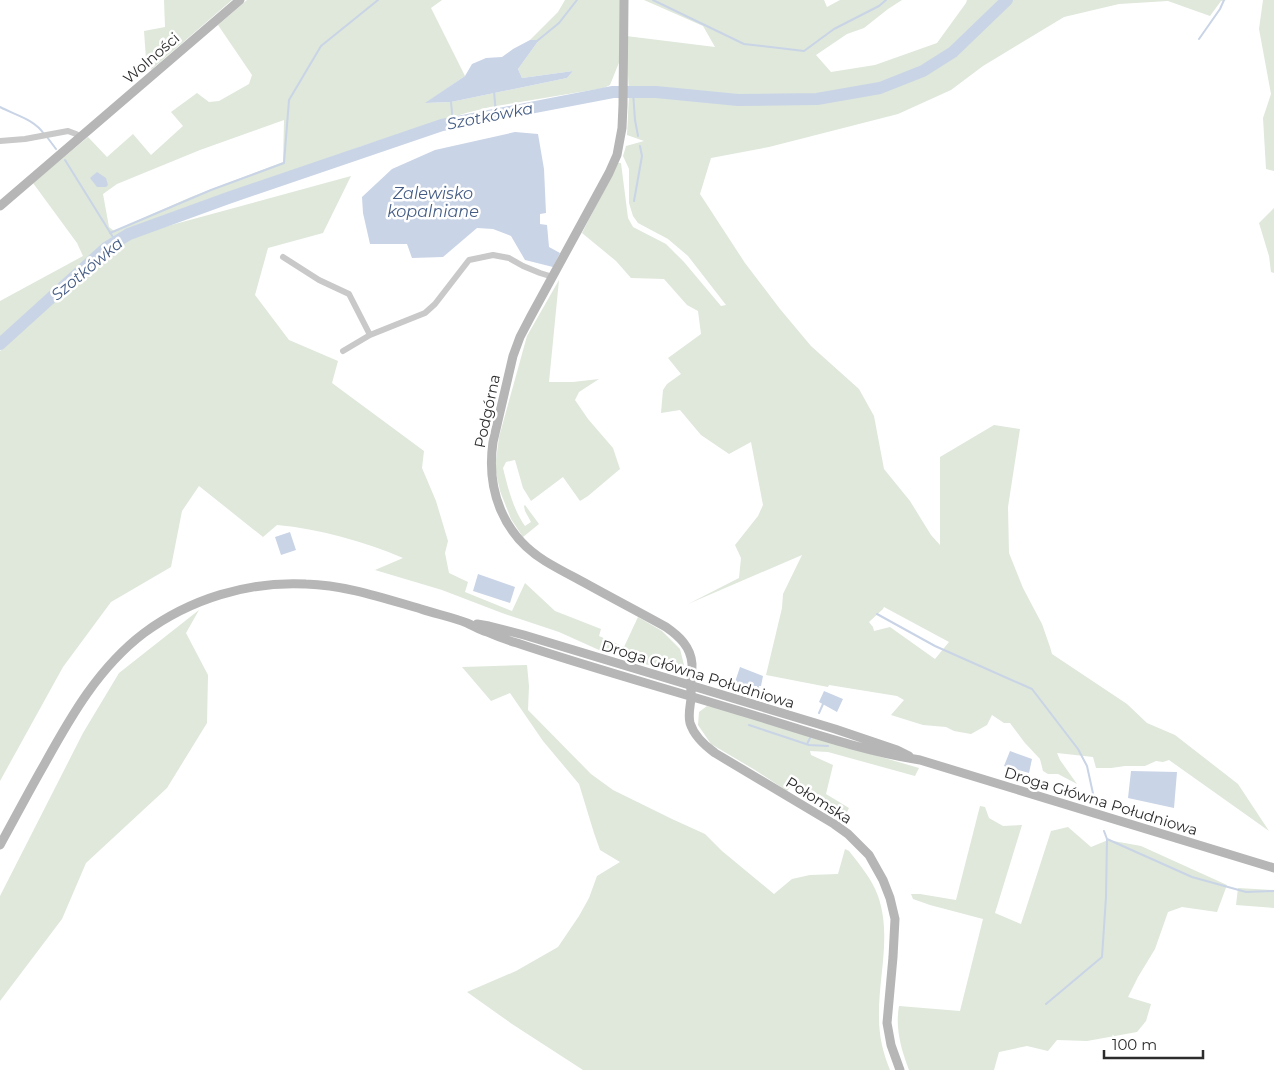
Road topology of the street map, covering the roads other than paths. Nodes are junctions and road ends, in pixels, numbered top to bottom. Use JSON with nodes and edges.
{"nodes":[{"id":1,"x":240,"y":0,"type":"edge"},
{"id":2,"x":624,"y":0,"type":"edge"},
{"id":3,"x":76,"y":134,"type":"junction"},
{"id":4,"x":0,"y":141,"type":"edge"},
{"id":5,"x":0,"y":206,"type":"edge"},
{"id":6,"x":283,"y":256,"type":"dead end"},
{"id":7,"x":553,"y":276,"type":"junction"},
{"id":8,"x":370,"y":335,"type":"junction"},
{"id":9,"x":343,"y":351,"type":"dead end"},
{"id":10,"x":634,"y":610,"type":"joint"},
{"id":11,"x":466,"y":623,"type":"junction"},
{"id":12,"x":691,"y":686,"type":"junction"},
{"id":13,"x":692,"y":696,"type":"junction"},
{"id":14,"x":920,"y":760,"type":"junction"},
{"id":15,"x":0,"y":845,"type":"edge"},
{"id":16,"x":1274,"y":868,"type":"edge"},
{"id":17,"x":900,"y":1070,"type":"edge"}],
"edges":[{"from":1,"to":3,"type":"main road","name":"Wolności"},
{"from":2,"to":7,"type":"main road","name":"Podgórna"},
{"from":3,"to":4,"type":"street"},
{"from":3,"to":5,"type":"main road","name":"Wolności"},
{"from":6,"to":8,"type":"street"},
{"from":7,"to":8,"type":"street"},
{"from":7,"to":10,"type":"main road","name":"Podgórna"},
{"from":8,"to":9,"type":"street"},
{"from":10,"to":12,"type":"main road","name":"Połomska"},
{"from":11,"to":12,"type":"main road","name":"Droga Główna Południowa"},
{"from":11,"to":13,"type":"main road","name":"Droga Główna Południowa"},
{"from":11,"to":15,"type":"main road","name":"Droga Główna Południowa"},
{"from":12,"to":13,"type":"main road","name":"Połomska"},
{"from":12,"to":14,"type":"main road","name":"Droga Główna Południowa"},
{"from":13,"to":14,"type":"main road","name":"Droga Główna Południowa"},
{"from":13,"to":17,"type":"main road","name":"Połomska"},
{"from":14,"to":16,"type":"main road","name":"Droga Główna Południowa"}]}
